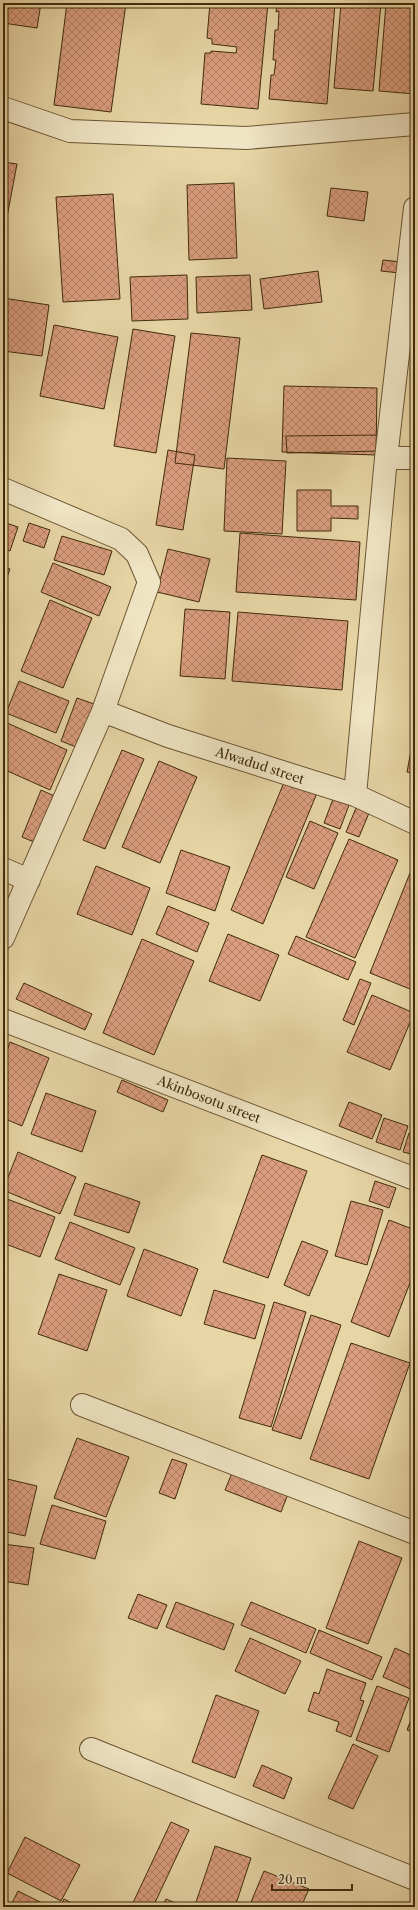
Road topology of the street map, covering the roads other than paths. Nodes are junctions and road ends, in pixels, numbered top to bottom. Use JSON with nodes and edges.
{"nodes":[{"id":1,"x":3,"y":108,"type":"edge"},
{"id":2,"x":415,"y":124,"type":"edge"},
{"id":3,"x":415,"y":208,"type":"edge"},
{"id":4,"x":386,"y":458,"type":"junction"},
{"id":5,"x":415,"y":458,"type":"edge"},
{"id":6,"x":3,"y":489,"type":"edge"},
{"id":7,"x":103,"y":711,"type":"junction"},
{"id":8,"x":355,"y":795,"type":"junction"},
{"id":9,"x":415,"y":823,"type":"edge"},
{"id":10,"x":3,"y":869,"type":"edge"},
{"id":11,"x":29,"y":880,"type":"junction"},
{"id":12,"x":3,"y":938,"type":"edge"},
{"id":13,"x":3,"y":1020,"type":"edge"},
{"id":14,"x":415,"y":1179,"type":"edge"},
{"id":15,"x":82,"y":1405,"type":"dead end"},
{"id":16,"x":415,"y":1533,"type":"edge"},
{"id":17,"x":91,"y":1749,"type":"dead end"},
{"id":18,"x":415,"y":1879,"type":"edge"}],
"edges":[{"from":1,"to":2,"type":"street"},
{"from":3,"to":4,"type":"street"},
{"from":4,"to":5,"type":"street"},
{"from":4,"to":8,"type":"street"},
{"from":6,"to":7,"type":"street"},
{"from":7,"to":8,"type":"street","name":"Alwadud street"},
{"from":7,"to":11,"type":"street"},
{"from":8,"to":9,"type":"street","name":"Alwadud street"},
{"from":10,"to":11,"type":"street"},
{"from":11,"to":12,"type":"street"},
{"from":13,"to":14,"type":"street","name":"Akinbosotu street"},
{"from":15,"to":16,"type":"street"},
{"from":17,"to":18,"type":"street"}]}
